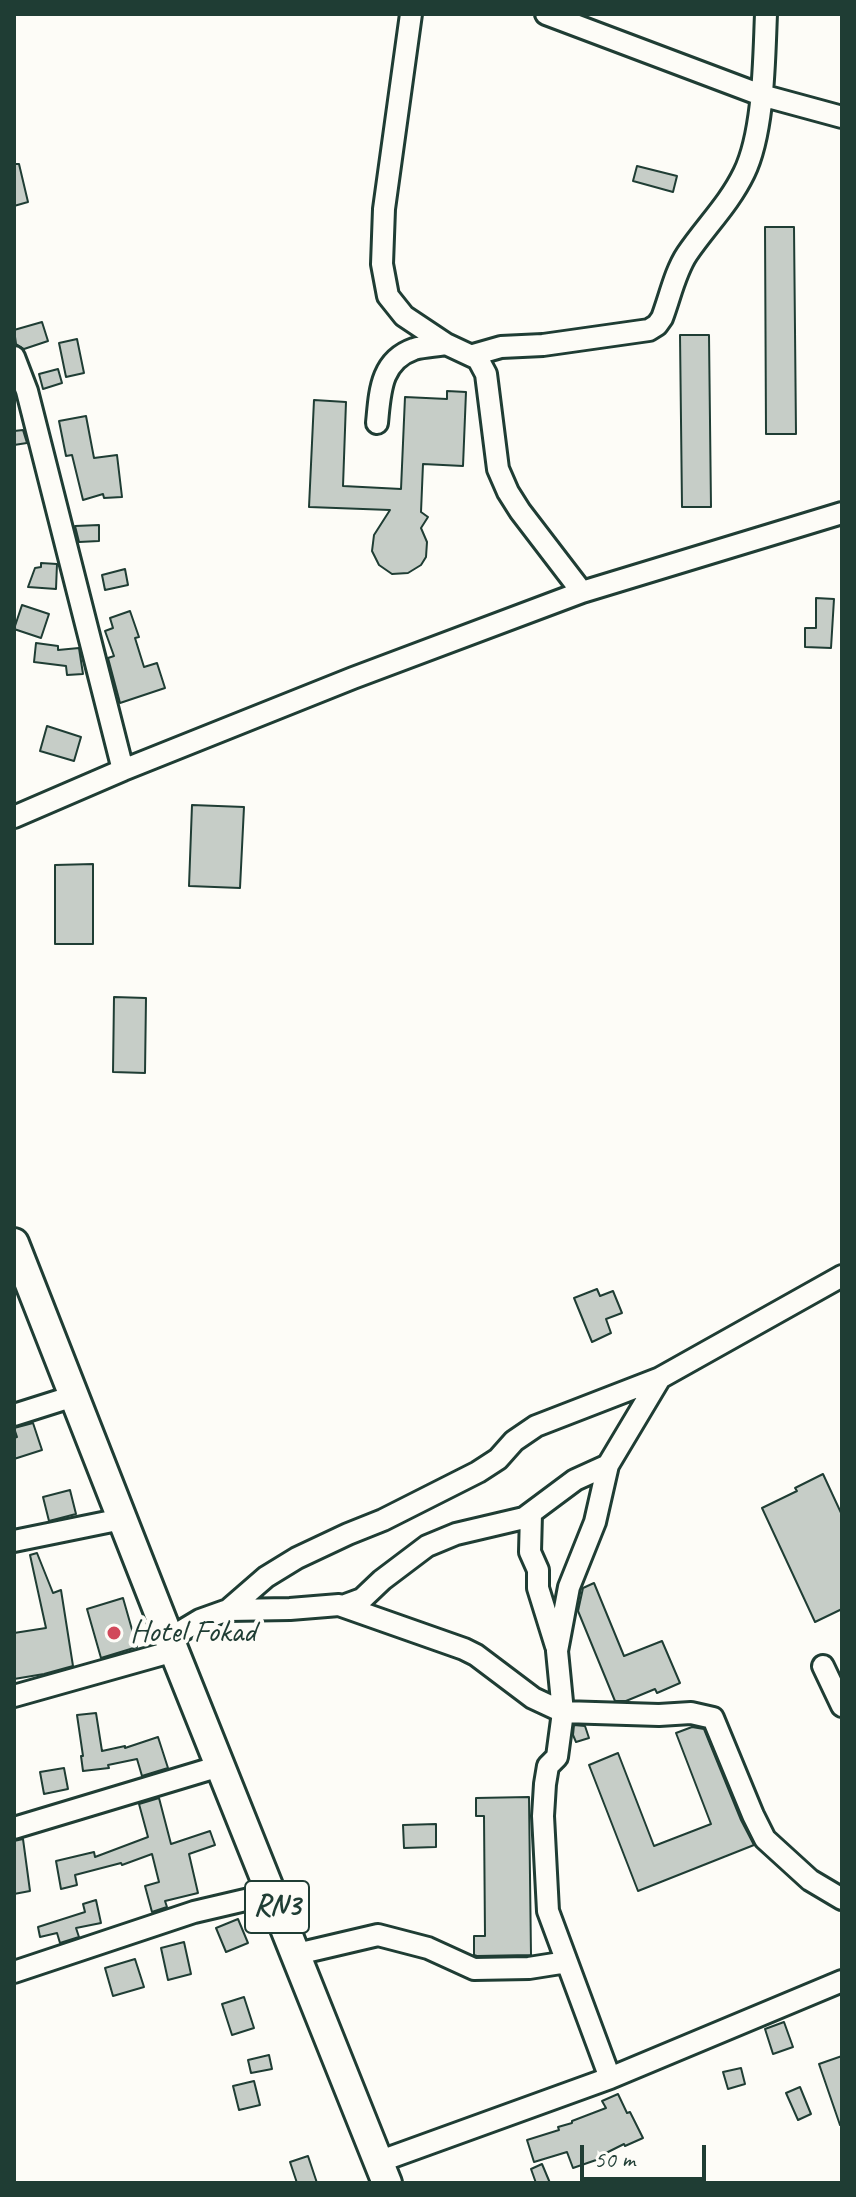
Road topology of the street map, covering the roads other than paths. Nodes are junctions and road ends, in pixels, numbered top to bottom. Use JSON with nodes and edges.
{"nodes":[{"id":1,"x":411,"y":14,"type":"edge"},
{"id":2,"x":546,"y":14,"type":"edge"},
{"id":3,"x":766,"y":14,"type":"edge"},
{"id":4,"x":761,"y":95,"type":"junction"},
{"id":5,"x":842,"y":117,"type":"edge"},
{"id":6,"x":446,"y":344,"type":"junction"},
{"id":7,"x":473,"y":355,"type":"junction"},
{"id":8,"x":14,"y":357,"type":"edge"},
{"id":9,"x":377,"y":423,"type":"dead end"},
{"id":10,"x":842,"y":513,"type":"edge"},
{"id":11,"x":582,"y":592,"type":"junction"},
{"id":12,"x":123,"y":770,"type":"junction"},
{"id":13,"x":14,"y":817,"type":"edge"},
{"id":14,"x":14,"y":1243,"type":"edge"},
{"id":15,"x":842,"y":1276,"type":"edge"},
{"id":16,"x":21,"y":1277,"type":"edge"},
{"id":17,"x":660,"y":1378,"type":"junction"},
{"id":18,"x":74,"y":1396,"type":"junction"},
{"id":19,"x":14,"y":1415,"type":"edge"},
{"id":20,"x":608,"y":1465,"type":"junction"},
{"id":21,"x":531,"y":1514,"type":"junction"},
{"id":22,"x":122,"y":1519,"type":"junction"},
{"id":23,"x":14,"y":1541,"type":"edge"},
{"id":24,"x":343,"y":1606,"type":"junction"},
{"id":25,"x":228,"y":1610,"type":"junction"},
{"id":26,"x":172,"y":1645,"type":"junction"},
{"id":27,"x":557,"y":1651,"type":"junction"},
{"id":28,"x":823,"y":1666,"type":"dead end"},
{"id":29,"x":14,"y":1696,"type":"edge"},
{"id":30,"x":842,"y":1706,"type":"edge"},
{"id":31,"x":563,"y":1712,"type":"junction"},
{"id":32,"x":220,"y":1766,"type":"junction"},
{"id":33,"x":14,"y":1828,"type":"edge"},
{"id":34,"x":271,"y":1894,"type":"junction"},
{"id":35,"x":842,"y":1899,"type":"edge"},
{"id":36,"x":297,"y":1954,"type":"junction"},
{"id":37,"x":567,"y":1962,"type":"junction"},
{"id":38,"x":14,"y":1972,"type":"edge"},
{"id":39,"x":842,"y":1981,"type":"edge"},
{"id":40,"x":610,"y":2078,"type":"junction"},
{"id":41,"x":382,"y":2173,"type":"edge"}],
"edges":[{"from":1,"to":6,"type":"street"},
{"from":2,"to":4,"type":"street"},
{"from":3,"to":4,"type":"street"},
{"from":4,"to":5,"type":"street"},
{"from":4,"to":7,"type":"street"},
{"from":6,"to":7,"type":"street"},
{"from":6,"to":9,"type":"street"},
{"from":7,"to":11,"type":"street"},
{"from":8,"to":12,"type":"street"},
{"from":10,"to":11,"type":"street"},
{"from":11,"to":12,"type":"street"},
{"from":12,"to":13,"type":"street"},
{"from":14,"to":16,"type":"highway","number":"RN3"},
{"from":15,"to":17,"type":"street"},
{"from":16,"to":18,"type":"highway","number":"RN3"},
{"from":17,"to":20,"type":"street"},
{"from":17,"to":25,"type":"street"},
{"from":18,"to":19,"type":"street"},
{"from":18,"to":22,"type":"highway","number":"RN3"},
{"from":20,"to":21,"type":"street"},
{"from":20,"to":27,"type":"street"},
{"from":21,"to":24,"type":"street"},
{"from":21,"to":27,"type":"street"},
{"from":22,"to":23,"type":"street"},
{"from":22,"to":26,"type":"highway","number":"RN3"},
{"from":24,"to":25,"type":"street"},
{"from":24,"to":31,"type":"street"},
{"from":25,"to":26,"type":"street"},
{"from":26,"to":29,"type":"street"},
{"from":26,"to":32,"type":"highway","number":"RN3"},
{"from":27,"to":31,"type":"street"},
{"from":28,"to":30,"type":"street"},
{"from":31,"to":35,"type":"street"},
{"from":31,"to":37,"type":"street"},
{"from":32,"to":33,"type":"street"},
{"from":32,"to":34,"type":"highway","number":"RN3"},
{"from":34,"to":36,"type":"highway","number":"RN3"},
{"from":34,"to":38,"type":"street"},
{"from":36,"to":37,"type":"street"},
{"from":36,"to":41,"type":"highway","number":"RN3"},
{"from":37,"to":40,"type":"street"},
{"from":39,"to":40,"type":"street"},
{"from":40,"to":41,"type":"street"}]}
